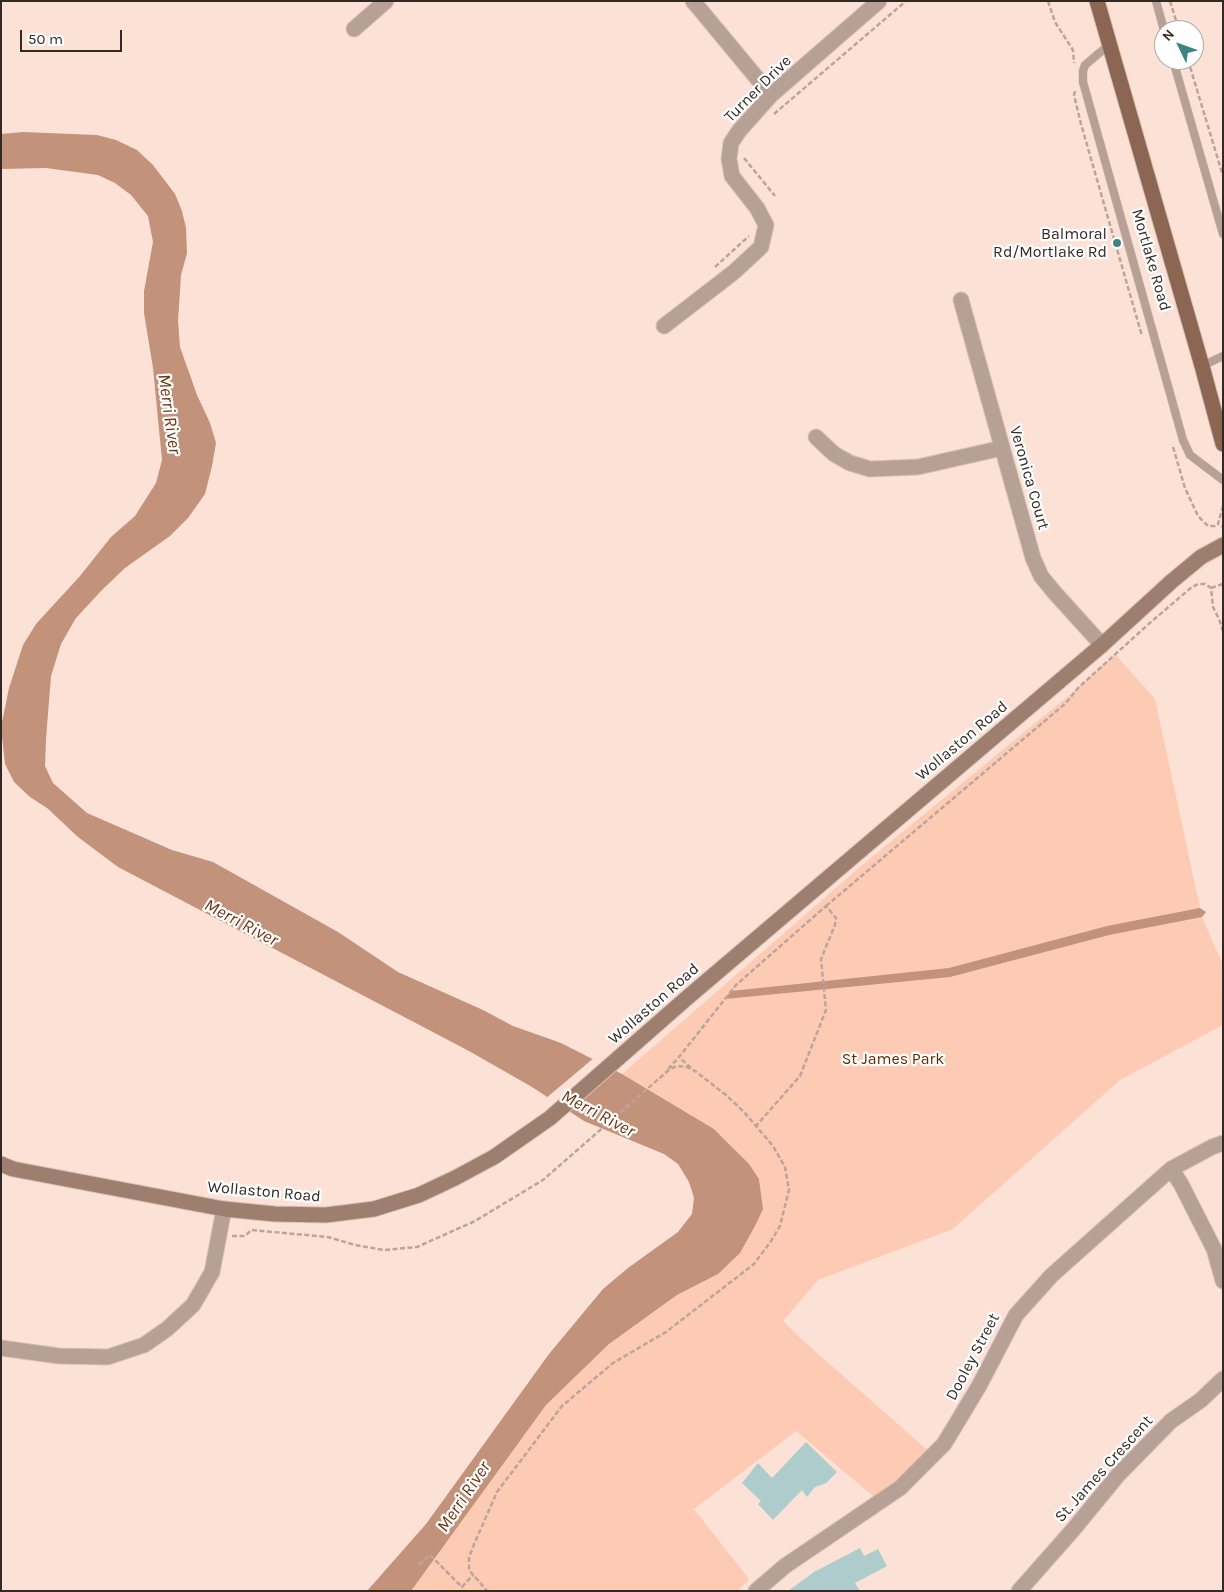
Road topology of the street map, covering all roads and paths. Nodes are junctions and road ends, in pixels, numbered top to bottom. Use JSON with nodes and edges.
{"nodes":[{"id":1,"x":386,"y":1,"type":"edge"},
{"id":2,"x":693,"y":1,"type":"edge"},
{"id":3,"x":879,"y":1,"type":"edge"},
{"id":4,"x":906,"y":1,"type":"edge"},
{"id":5,"x":1097,"y":1,"type":"edge"},
{"id":6,"x":1156,"y":1,"type":"edge"},
{"id":7,"x":1170,"y":1,"type":"edge"},
{"id":8,"x":1161,"y":20,"type":"edge"},
{"id":9,"x":1176,"y":20,"type":"edge"},
{"id":10,"x":354,"y":29,"type":"dead end"},
{"id":11,"x":1110,"y":44,"type":"junction"},
{"id":12,"x":1176,"y":70,"type":"edge"},
{"id":13,"x":1191,"y":70,"type":"edge"},
{"id":14,"x":771,"y":96,"type":"junction"},
{"id":15,"x":774,"y":114,"type":"dead end"},
{"id":16,"x":742,"y":150,"type":"dead end"},
{"id":17,"x":1223,"y":176,"type":"edge"},
{"id":18,"x":760,"y":179,"type":"junction"},
{"id":19,"x":745,"y":193,"type":"junction"},
{"id":20,"x":775,"y":196,"type":"dead end"},
{"id":21,"x":755,"y":230,"type":"dead end"},
{"id":22,"x":1223,"y":234,"type":"edge"},
{"id":23,"x":714,"y":268,"type":"dead end"},
{"id":24,"x":961,"y":300,"type":"dead end"},
{"id":25,"x":664,"y":326,"type":"dead end"},
{"id":26,"x":1223,"y":356,"type":"edge"},
{"id":27,"x":1202,"y":366,"type":"junction"},
{"id":28,"x":816,"y":437,"type":"dead end"},
{"id":29,"x":1223,"y":444,"type":"edge"},
{"id":30,"x":1002,"y":448,"type":"junction"},
{"id":31,"x":1223,"y":480,"type":"edge"},
{"id":32,"x":1223,"y":506,"type":"edge"},
{"id":33,"x":1223,"y":528,"type":"edge"},
{"id":34,"x":1223,"y":545,"type":"edge"},
{"id":35,"x":1223,"y":584,"type":"edge"},
{"id":36,"x":1211,"y":588,"type":"junction"},
{"id":37,"x":1219,"y":618,"type":"junction"},
{"id":38,"x":1223,"y":622,"type":"edge"},
{"id":39,"x":1223,"y":631,"type":"edge"},
{"id":40,"x":1102,"y":645,"type":"junction"},
{"id":41,"x":826,"y":906,"type":"junction"},
{"id":42,"x":679,"y":1057,"type":"junction"},
{"id":43,"x":695,"y":1072,"type":"junction"},
{"id":44,"x":661,"y":1077,"type":"junction"},
{"id":45,"x":756,"y":1126,"type":"junction"},
{"id":46,"x":1223,"y":1143,"type":"edge"},
{"id":47,"x":1,"y":1164,"type":"edge"},
{"id":48,"x":1170,"y":1169,"type":"junction"},
{"id":49,"x":224,"y":1208,"type":"junction"},
{"id":50,"x":218,"y":1235,"type":"junction"},
{"id":51,"x":1223,"y":1281,"type":"edge"},
{"id":52,"x":1,"y":1348,"type":"edge"},
{"id":53,"x":1223,"y":1379,"type":"edge"},
{"id":54,"x":419,"y":1565,"type":"dead end"},
{"id":55,"x":473,"y":1575,"type":"junction"},
{"id":56,"x":487,"y":1591,"type":"edge"},
{"id":57,"x":756,"y":1591,"type":"edge"},
{"id":58,"x":1019,"y":1591,"type":"edge"}],
"edges":[{"from":1,"to":10,"type":"street"},
{"from":2,"to":14,"type":"street"},
{"from":3,"to":14,"type":"street","name":"Turner Drive"},
{"from":4,"to":15,"type":"path"},
{"from":5,"to":11,"type":"main road","name":"Mortlake Road"},
{"from":6,"to":8,"type":"lane"},
{"from":7,"to":9,"type":"path"},
{"from":11,"to":27,"type":"main road","name":"Mortlake Road"},
{"from":11,"to":31,"type":"lane","name":"Mortlake Road"},
{"from":12,"to":22,"type":"lane"},
{"from":13,"to":17,"type":"path"},
{"from":14,"to":19,"type":"street","name":"Turner Drive"},
{"from":16,"to":18,"type":"path"},
{"from":18,"to":19,"type":"path"},
{"from":18,"to":20,"type":"path"},
{"from":19,"to":25,"type":"street","name":"Turner Drive"},
{"from":21,"to":23,"type":"path"},
{"from":24,"to":30,"type":"street","name":"Veronica Court"},
{"from":26,"to":27,"type":"lane"},
{"from":27,"to":29,"type":"main road","name":"Mortlake Road"},
{"from":28,"to":30,"type":"street"},
{"from":30,"to":40,"type":"street","name":"Veronica Court"},
{"from":32,"to":33,"type":"path"},
{"from":34,"to":40,"type":"street","name":"Wollaston Road"},
{"from":35,"to":36,"type":"path"},
{"from":36,"to":37,"type":"path"},
{"from":36,"to":41,"type":"path"},
{"from":37,"to":38,"type":"path"},
{"from":37,"to":39,"type":"path"},
{"from":40,"to":49,"type":"street","name":"Wollaston Road"},
{"from":41,"to":42,"type":"path"},
{"from":41,"to":45,"type":"path"},
{"from":42,"to":43,"type":"path"},
{"from":42,"to":44,"type":"path"},
{"from":43,"to":44,"type":"path"},
{"from":43,"to":45,"type":"path"},
{"from":44,"to":50,"type":"path"},
{"from":45,"to":55,"type":"path"},
{"from":46,"to":48,"type":"street","name":"Dooley Street"},
{"from":47,"to":49,"type":"street","name":"Wollaston Road"},
{"from":48,"to":51,"type":"street"},
{"from":48,"to":57,"type":"street","name":"Dooley Street"},
{"from":49,"to":50,"type":"street"},
{"from":50,"to":52,"type":"street"},
{"from":53,"to":58,"type":"street","name":"St. James Crescent"},
{"from":54,"to":55,"type":"path"},
{"from":55,"to":56,"type":"path"}]}
